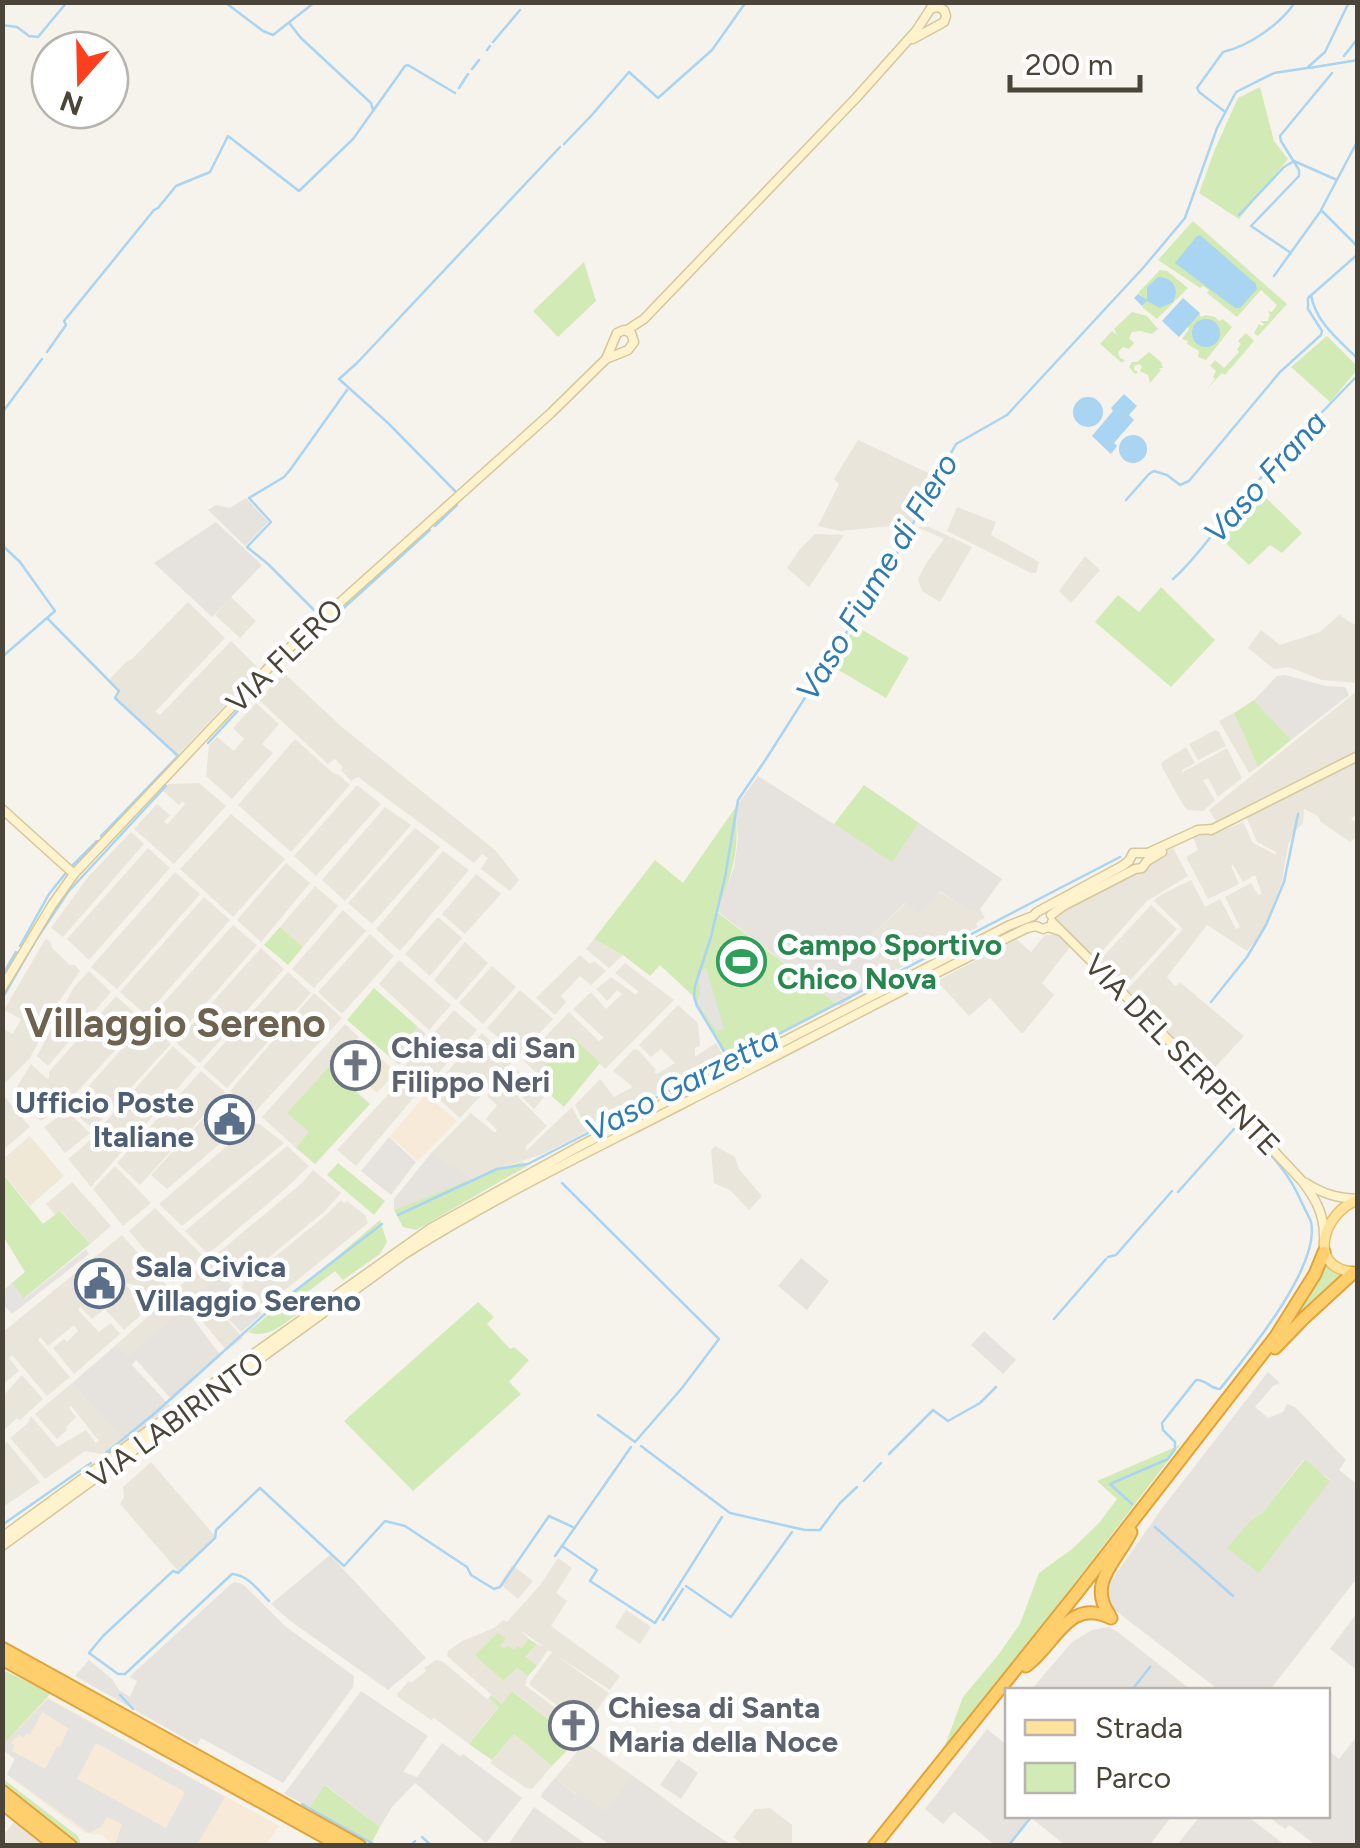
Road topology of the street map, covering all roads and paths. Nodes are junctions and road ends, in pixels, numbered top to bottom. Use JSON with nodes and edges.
{"nodes":[{"id":1,"x":936,"y":7,"type":"edge"},
{"id":2,"x":936,"y":25,"type":"junction"},
{"id":3,"x":901,"y":48,"type":"junction"},
{"id":4,"x":630,"y":334,"type":"junction"},
{"id":5,"x":614,"y":343,"type":"junction"},
{"id":6,"x":622,"y":350,"type":"junction"},
{"id":7,"x":606,"y":359,"type":"junction"},
{"id":8,"x":1358,"y":756,"type":"edge"},
{"id":9,"x":2,"y":809,"type":"edge"},
{"id":10,"x":1145,"y":858,"type":"junction"},
{"id":11,"x":1132,"y":865,"type":"junction"},
{"id":12,"x":74,"y":874,"type":"junction"},
{"id":13,"x":1033,"y":916,"type":"junction"},
{"id":14,"x":1048,"y":918,"type":"junction"},
{"id":15,"x":1036,"y":926,"type":"junction"},
{"id":16,"x":2,"y":988,"type":"edge"},
{"id":17,"x":888,"y":992,"type":"junction"},
{"id":18,"x":1302,"y":1180,"type":"junction"},
{"id":19,"x":1358,"y":1200,"type":"edge"},
{"id":20,"x":1324,"y":1246,"type":"junction"},
{"id":21,"x":1356,"y":1272,"type":"edge"},
{"id":22,"x":1131,"y":1532,"type":"junction"},
{"id":23,"x":2,"y":1537,"type":"edge"},
{"id":24,"x":2,"y":1546,"type":"edge"},
{"id":25,"x":2,"y":1648,"type":"edge"},
{"id":26,"x":2,"y":1658,"type":"edge"},
{"id":27,"x":1026,"y":1666,"type":"junction"},
{"id":28,"x":1008,"y":1688,"type":"edge"},
{"id":29,"x":1005,"y":1692,"type":"edge"},
{"id":30,"x":2,"y":1788,"type":"edge"},
{"id":31,"x":8,"y":1801,"type":"edge"},
{"id":32,"x":56,"y":1846,"type":"edge"},
{"id":33,"x":71,"y":1846,"type":"edge"},
{"id":34,"x":340,"y":1846,"type":"edge"},
{"id":35,"x":360,"y":1846,"type":"edge"},
{"id":36,"x":878,"y":1846,"type":"edge"}],
"edges":[{"from":1,"to":2,"type":"street"},
{"from":1,"to":2,"type":"street"},
{"from":1,"to":3,"type":"street"},
{"from":2,"to":3,"type":"street"},
{"from":3,"to":4,"type":"street"},
{"from":4,"to":5,"type":"street"},
{"from":4,"to":6,"type":"street"},
{"from":5,"to":6,"type":"street"},
{"from":5,"to":7,"type":"street"},
{"from":6,"to":7,"type":"street"},
{"from":7,"to":12,"type":"street","name":"VIA FLERO"},
{"from":8,"to":10,"type":"street"},
{"from":9,"to":12,"type":"street"},
{"from":10,"to":11,"type":"street"},
{"from":10,"to":11,"type":"street"},
{"from":11,"to":14,"type":"street","name":"VIA LABIRINTO"},
{"from":12,"to":16,"type":"street","name":"VIA FLERO"},
{"from":13,"to":14,"type":"street","name":"VIA LABIRINTO"},
{"from":13,"to":15,"type":"street"},
{"from":13,"to":17,"type":"street","name":"VIA LABIRINTO"},
{"from":14,"to":15,"type":"street","name":"VIA DEL SERPENTE"},
{"from":14,"to":18,"type":"street","name":"VIA DEL SERPENTE"},
{"from":15,"to":17,"type":"street","name":"VIA LABIRINTO"},
{"from":17,"to":23,"type":"street","name":"VIA LABIRINTO"},
{"from":17,"to":24,"type":"street","name":"VIA LABIRINTO"},
{"from":18,"to":19,"type":"street","name":"VIA DEL SERPENTE"},
{"from":18,"to":20,"type":"street","name":"VIA DEL SERPENTE"},
{"from":19,"to":20,"type":"main road"},
{"from":20,"to":21,"type":"main road"},
{"from":20,"to":36,"type":"highway"},
{"from":21,"to":22,"type":"highway"},
{"from":22,"to":27,"type":"highway"},
{"from":22,"to":27,"type":"highway"},
{"from":25,"to":35,"type":"highway"},
{"from":26,"to":34,"type":"highway"},
{"from":27,"to":28,"type":"highway"},
{"from":29,"to":36,"type":"highway"},
{"from":30,"to":31,"type":"highway"},
{"from":31,"to":32,"type":"highway"},
{"from":31,"to":33,"type":"highway"}]}
